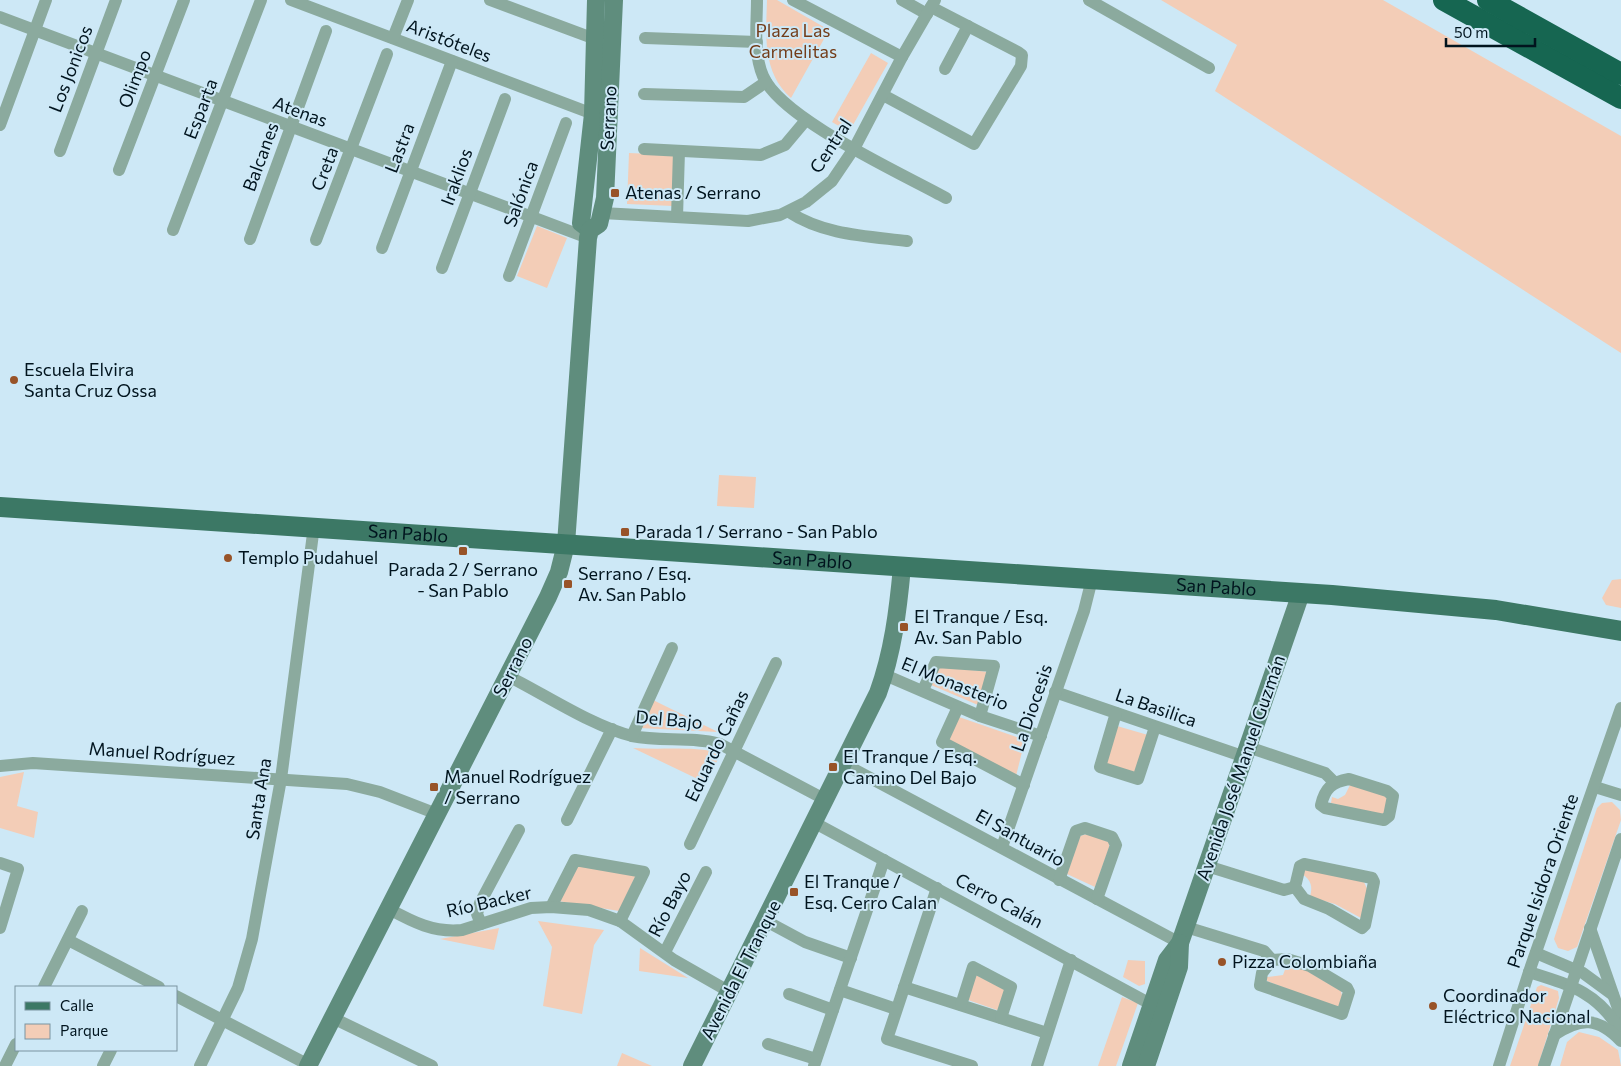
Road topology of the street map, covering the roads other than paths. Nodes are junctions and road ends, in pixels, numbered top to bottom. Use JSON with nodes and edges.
{"nodes":[{"id":1,"x":46,"y":0,"type":"edge"},
{"id":2,"x":116,"y":0,"type":"edge"},
{"id":3,"x":184,"y":0,"type":"edge"},
{"id":4,"x":261,"y":0,"type":"edge"},
{"id":5,"x":291,"y":0,"type":"edge"},
{"id":6,"x":408,"y":0,"type":"edge"},
{"id":7,"x":490,"y":0,"type":"edge"},
{"id":8,"x":596,"y":0,"type":"edge"},
{"id":9,"x":614,"y":0,"type":"edge"},
{"id":10,"x":757,"y":0,"type":"edge"},
{"id":11,"x":793,"y":0,"type":"edge"},
{"id":12,"x":902,"y":0,"type":"edge"},
{"id":13,"x":1089,"y":0,"type":"edge"},
{"id":14,"x":1444,"y":0,"type":"edge"},
{"id":15,"x":1488,"y":0,"type":"edge"},
{"id":16,"x":931,"y":7,"type":"edge"},
{"id":17,"x":0,"y":18,"type":"edge"},
{"id":18,"x":968,"y":26,"type":"junction"},
{"id":19,"x":35,"y":30,"type":"junction"},
{"id":20,"x":326,"y":31,"type":"dead end"},
{"id":21,"x":393,"y":38,"type":"junction"},
{"id":22,"x":645,"y":38,"type":"dead end"},
{"id":23,"x":595,"y":39,"type":"junction"},
{"id":24,"x":757,"y":42,"type":"junction"},
{"id":25,"x":96,"y":53,"type":"junction"},
{"id":26,"x":387,"y":54,"type":"dead end"},
{"id":27,"x":902,"y":57,"type":"junction"},
{"id":28,"x":452,"y":61,"type":"junction"},
{"id":29,"x":1209,"y":68,"type":"dead end"},
{"id":30,"x":946,"y":69,"type":"dead end"},
{"id":31,"x":1621,"y":74,"type":"edge"},
{"id":32,"x":155,"y":75,"type":"junction"},
{"id":33,"x":766,"y":82,"type":"junction"},
{"id":34,"x":644,"y":94,"type":"dead end"},
{"id":35,"x":883,"y":95,"type":"junction"},
{"id":36,"x":505,"y":98,"type":"dead end"},
{"id":37,"x":1621,"y":98,"type":"edge"},
{"id":38,"x":222,"y":101,"type":"junction"},
{"id":39,"x":594,"y":114,"type":"junction"},
{"id":40,"x":806,"y":120,"type":"junction"},
{"id":41,"x":566,"y":123,"type":"dead end"},
{"id":42,"x":0,"y":125,"type":"edge"},
{"id":43,"x":291,"y":128,"type":"junction"},
{"id":44,"x":855,"y":148,"type":"junction"},
{"id":45,"x":351,"y":149,"type":"junction"},
{"id":46,"x":644,"y":149,"type":"dead end"},
{"id":47,"x":60,"y":151,"type":"dead end"},
{"id":48,"x":679,"y":152,"type":"junction"},
{"id":49,"x":119,"y":170,"type":"dead end"},
{"id":50,"x":410,"y":172,"type":"junction"},
{"id":51,"x":469,"y":194,"type":"junction"},
{"id":52,"x":946,"y":198,"type":"dead end"},
{"id":53,"x":789,"y":212,"type":"junction"},
{"id":54,"x":602,"y":213,"type":"junction"},
{"id":55,"x":531,"y":217,"type":"junction"},
{"id":56,"x":677,"y":217,"type":"junction"},
{"id":57,"x":173,"y":230,"type":"dead end"},
{"id":58,"x":589,"y":234,"type":"junction"},
{"id":59,"x":250,"y":239,"type":"dead end"},
{"id":60,"x":316,"y":240,"type":"dead end"},
{"id":61,"x":907,"y":241,"type":"dead end"},
{"id":62,"x":382,"y":248,"type":"dead end"},
{"id":63,"x":442,"y":268,"type":"dead end"},
{"id":64,"x":509,"y":276,"type":"dead end"},
{"id":65,"x":0,"y":507,"type":"edge"},
{"id":66,"x":314,"y":526,"type":"junction"},
{"id":67,"x":566,"y":544,"type":"junction"},
{"id":68,"x":902,"y":567,"type":"junction"},
{"id":69,"x":1092,"y":579,"type":"junction"},
{"id":70,"x":1301,"y":593,"type":"junction"},
{"id":71,"x":1621,"y":631,"type":"edge"},
{"id":72,"x":672,"y":648,"type":"dead end"},
{"id":73,"x":776,"y":663,"type":"dead end"},
{"id":74,"x":885,"y":675,"type":"junction"},
{"id":75,"x":508,"y":676,"type":"junction"},
{"id":76,"x":923,"y":690,"type":"junction"},
{"id":77,"x":1056,"y":692,"type":"junction"},
{"id":78,"x":958,"y":707,"type":"junction"},
{"id":79,"x":1621,"y":708,"type":"edge"},
{"id":80,"x":1116,"y":713,"type":"junction"},
{"id":81,"x":980,"y":716,"type":"junction"},
{"id":82,"x":1155,"y":727,"type":"junction"},
{"id":83,"x":612,"y":729,"type":"junction"},
{"id":84,"x":632,"y":736,"type":"junction"},
{"id":85,"x":1041,"y":736,"type":"junction"},
{"id":86,"x":735,"y":751,"type":"junction"},
{"id":87,"x":1246,"y":752,"type":"junction"},
{"id":88,"x":844,"y":764,"type":"junction"},
{"id":89,"x":0,"y":766,"type":"edge"},
{"id":90,"x":281,"y":779,"type":"junction"},
{"id":91,"x":1334,"y":782,"type":"junction"},
{"id":92,"x":1024,"y":785,"type":"junction"},
{"id":93,"x":1595,"y":787,"type":"junction"},
{"id":94,"x":1621,"y":795,"type":"edge"},
{"id":95,"x":826,"y":800,"type":"junction"},
{"id":96,"x":438,"y":814,"type":"junction"},
{"id":97,"x":567,"y":820,"type":"dead end"},
{"id":98,"x":815,"y":823,"type":"junction"},
{"id":99,"x":519,"y":830,"type":"dead end"},
{"id":100,"x":1621,"y":839,"type":"edge"},
{"id":101,"x":690,"y":844,"type":"dead end"},
{"id":102,"x":1002,"y":847,"type":"junction"},
{"id":103,"x":884,"y":860,"type":"junction"},
{"id":104,"x":0,"y":862,"type":"edge"},
{"id":105,"x":1207,"y":866,"type":"junction"},
{"id":106,"x":706,"y":872,"type":"dead end"},
{"id":107,"x":1060,"y":880,"type":"junction"},
{"id":108,"x":1295,"y":887,"type":"junction"},
{"id":109,"x":937,"y":888,"type":"junction"},
{"id":110,"x":1097,"y":900,"type":"junction"},
{"id":111,"x":551,"y":907,"type":"junction"},
{"id":112,"x":389,"y":909,"type":"junction"},
{"id":113,"x":82,"y":911,"type":"dead end"},
{"id":114,"x":620,"y":921,"type":"junction"},
{"id":115,"x":766,"y":921,"type":"junction"},
{"id":116,"x":480,"y":924,"type":"junction"},
{"id":117,"x":0,"y":928,"type":"edge"},
{"id":118,"x":1590,"y":928,"type":"junction"},
{"id":119,"x":1183,"y":935,"type":"junction"},
{"id":120,"x":68,"y":940,"type":"junction"},
{"id":121,"x":665,"y":952,"type":"junction"},
{"id":122,"x":1536,"y":953,"type":"junction"},
{"id":123,"x":851,"y":958,"type":"junction"},
{"id":124,"x":1071,"y":960,"type":"junction"},
{"id":125,"x":1272,"y":960,"type":"junction"},
{"id":126,"x":1575,"y":969,"type":"junction"},
{"id":127,"x":1529,"y":972,"type":"junction"},
{"id":128,"x":144,"y":984,"type":"edge"},
{"id":129,"x":1569,"y":985,"type":"junction"},
{"id":130,"x":45,"y":986,"type":"edge"},
{"id":131,"x":904,"y":987,"type":"junction"},
{"id":132,"x":840,"y":990,"type":"junction"},
{"id":133,"x":730,"y":992,"type":"junction"},
{"id":134,"x":789,"y":994,"type":"dead end"},
{"id":135,"x":1612,"y":995,"type":"junction"},
{"id":136,"x":178,"y":997,"type":"edge"},
{"id":137,"x":961,"y":1005,"type":"junction"},
{"id":138,"x":896,"y":1008,"type":"junction"},
{"id":139,"x":1158,"y":1008,"type":"junction"},
{"id":140,"x":833,"y":1010,"type":"junction"},
{"id":141,"x":1621,"y":1017,"type":"edge"},
{"id":142,"x":333,"y":1018,"type":"junction"},
{"id":143,"x":1001,"y":1018,"type":"junction"},
{"id":144,"x":223,"y":1020,"type":"junction"},
{"id":145,"x":1621,"y":1032,"type":"edge"},
{"id":146,"x":1047,"y":1033,"type":"junction"},
{"id":147,"x":1554,"y":1035,"type":"junction"},
{"id":148,"x":1621,"y":1041,"type":"edge"},
{"id":149,"x":768,"y":1044,"type":"dead end"},
{"id":150,"x":15,"y":1046,"type":"edge"},
{"id":151,"x":110,"y":1051,"type":"edge"},
{"id":152,"x":938,"y":1061,"type":"edge"},
{"id":153,"x":414,"y":1062,"type":"edge"},
{"id":154,"x":815,"y":1062,"type":"edge"},
{"id":155,"x":308,"y":1065,"type":"edge"},
{"id":156,"x":5,"y":1066,"type":"edge"},
{"id":157,"x":103,"y":1066,"type":"edge"},
{"id":158,"x":200,"y":1066,"type":"edge"},
{"id":159,"x":432,"y":1066,"type":"edge"},
{"id":160,"x":692,"y":1066,"type":"edge"},
{"id":161,"x":972,"y":1066,"type":"edge"},
{"id":162,"x":1037,"y":1066,"type":"edge"},
{"id":163,"x":1131,"y":1066,"type":"edge"},
{"id":164,"x":1146,"y":1066,"type":"edge"},
{"id":165,"x":1499,"y":1066,"type":"edge"},
{"id":166,"x":1544,"y":1066,"type":"edge"}],
"edges":[{"from":1,"to":19,"type":"street"},
{"from":2,"to":25,"type":"street","name":"Los Jonicos"},
{"from":3,"to":32,"type":"street","name":"Olimpo"},
{"from":4,"to":38,"type":"street","name":"Esparta"},
{"from":5,"to":21,"type":"street","name":"Aristóteles"},
{"from":6,"to":21,"type":"street"},
{"from":7,"to":23,"type":"street"},
{"from":8,"to":23,"type":"main road","name":"Serrano"},
{"from":9,"to":54,"type":"main road","name":"Serrano"},
{"from":10,"to":24,"type":"street"},
{"from":11,"to":27,"type":"street"},
{"from":12,"to":16,"type":"street"},
{"from":13,"to":29,"type":"street"},
{"from":14,"to":37,"type":"highway"},
{"from":15,"to":31,"type":"highway"},
{"from":16,"to":18,"type":"street"},
{"from":16,"to":27,"type":"street","name":"Central"},
{"from":17,"to":19,"type":"street","name":"Atenas"},
{"from":18,"to":30,"type":"street"},
{"from":18,"to":35,"type":"street"},
{"from":19,"to":25,"type":"street","name":"Atenas"},
{"from":19,"to":42,"type":"street"},
{"from":20,"to":43,"type":"street","name":"Balcanes"},
{"from":21,"to":28,"type":"street","name":"Aristóteles"},
{"from":22,"to":24,"type":"street"},
{"from":23,"to":39,"type":"main road","name":"Serrano"},
{"from":24,"to":33,"type":"street"},
{"from":25,"to":32,"type":"street","name":"Atenas"},
{"from":25,"to":47,"type":"street","name":"Los Jonicos"},
{"from":26,"to":45,"type":"street","name":"Creta"},
{"from":27,"to":35,"type":"street","name":"Central"},
{"from":28,"to":39,"type":"street","name":"Aristóteles"},
{"from":28,"to":50,"type":"street","name":"Lastra"},
{"from":32,"to":38,"type":"street","name":"Atenas"},
{"from":32,"to":49,"type":"street","name":"Olimpo"},
{"from":33,"to":34,"type":"street"},
{"from":33,"to":40,"type":"street"},
{"from":35,"to":44,"type":"street","name":"Central"},
{"from":36,"to":51,"type":"street","name":"Iraklios"},
{"from":38,"to":43,"type":"street","name":"Atenas"},
{"from":38,"to":57,"type":"street","name":"Esparta"},
{"from":39,"to":58,"type":"main road","name":"Serrano"},
{"from":40,"to":44,"type":"street"},
{"from":40,"to":48,"type":"street"},
{"from":41,"to":55,"type":"street","name":"Salónica"},
{"from":43,"to":45,"type":"street","name":"Atenas"},
{"from":43,"to":59,"type":"street","name":"Balcanes"},
{"from":44,"to":52,"type":"street"},
{"from":44,"to":53,"type":"street","name":"Central"},
{"from":45,"to":50,"type":"street","name":"Atenas"},
{"from":45,"to":60,"type":"street","name":"Creta"},
{"from":46,"to":48,"type":"street"},
{"from":48,"to":56,"type":"street"},
{"from":50,"to":51,"type":"street","name":"Atenas"},
{"from":50,"to":62,"type":"street","name":"Lastra"},
{"from":51,"to":55,"type":"street","name":"Atenas"},
{"from":51,"to":63,"type":"street","name":"Iraklios"},
{"from":53,"to":56,"type":"street","name":"Central"},
{"from":53,"to":61,"type":"street"},
{"from":54,"to":56,"type":"street","name":"Central"},
{"from":54,"to":58,"type":"main road"},
{"from":55,"to":58,"type":"street","name":"Atenas"},
{"from":55,"to":64,"type":"street","name":"Salónica"},
{"from":58,"to":67,"type":"main road","name":"Serrano"},
{"from":65,"to":66,"type":"main road","name":"San Pablo"},
{"from":66,"to":67,"type":"main road","name":"San Pablo"},
{"from":66,"to":90,"type":"street","name":"Santa Ana"},
{"from":67,"to":68,"type":"main road","name":"San Pablo"},
{"from":67,"to":75,"type":"main road","name":"Serrano"},
{"from":68,"to":69,"type":"main road","name":"San Pablo"},
{"from":68,"to":74,"type":"main road","name":"Avenida El Tranque"},
{"from":69,"to":70,"type":"main road","name":"San Pablo"},
{"from":69,"to":77,"type":"street","name":"La Diocesis"},
{"from":70,"to":71,"type":"main road","name":"San Pablo"},
{"from":70,"to":87,"type":"main road","name":"Avenida José Manuel Guzmán"},
{"from":72,"to":84,"type":"street"},
{"from":73,"to":86,"type":"street","name":"Eduardo Cañas"},
{"from":74,"to":76,"type":"street","name":"El Monasterio"},
{"from":74,"to":88,"type":"main road","name":"Avenida El Tranque"},
{"from":75,"to":83,"type":"street","name":"Del Bajo"},
{"from":75,"to":96,"type":"main road","name":"Serrano"},
{"from":76,"to":78,"type":"street","name":"El Monasterio"},
{"from":76,"to":81,"type":"street"},
{"from":77,"to":80,"type":"street","name":"La Basilica"},
{"from":77,"to":85,"type":"street","name":"La Diocesis"},
{"from":78,"to":81,"type":"street","name":"El Monasterio"},
{"from":78,"to":92,"type":"street"},
{"from":79,"to":93,"type":"street","name":"Parque Isidora Oriente"},
{"from":80,"to":82,"type":"street","name":"La Basilica"},
{"from":80,"to":82,"type":"street"},
{"from":81,"to":85,"type":"street","name":"El Monasterio"},
{"from":82,"to":87,"type":"street","name":"La Basilica"},
{"from":83,"to":84,"type":"street","name":"Del Bajo"},
{"from":83,"to":97,"type":"street"},
{"from":84,"to":86,"type":"street","name":"Del Bajo"},
{"from":85,"to":92,"type":"street","name":"La Diocesis"},
{"from":86,"to":95,"type":"street","name":"Del Bajo"},
{"from":86,"to":101,"type":"street","name":"Eduardo Cañas"},
{"from":87,"to":91,"type":"street","name":"La Basilica"},
{"from":87,"to":105,"type":"main road","name":"Avenida José Manuel Guzmán"},
{"from":88,"to":95,"type":"main road","name":"Avenida El Tranque"},
{"from":88,"to":102,"type":"street","name":"El Santuario"},
{"from":89,"to":90,"type":"street","name":"Manuel Rodríguez"},
{"from":90,"to":96,"type":"street","name":"Manuel Rodríguez"},
{"from":90,"to":144,"type":"street","name":"Santa Ana"},
{"from":91,"to":91,"type":"street"},
{"from":92,"to":102,"type":"street","name":"La Diocesis"},
{"from":93,"to":94,"type":"street"},
{"from":93,"to":122,"type":"street","name":"Parque Isidora Oriente"},
{"from":95,"to":98,"type":"main road","name":"Avenida El Tranque"},
{"from":96,"to":112,"type":"main road","name":"Serrano"},
{"from":98,"to":103,"type":"street","name":"Cerro Calán"},
{"from":98,"to":115,"type":"main road","name":"Avenida El Tranque"},
{"from":99,"to":116,"type":"street"},
{"from":100,"to":118,"type":"street"},
{"from":102,"to":107,"type":"street","name":"El Santuario"},
{"from":103,"to":109,"type":"street","name":"Cerro Calán"},
{"from":103,"to":123,"type":"street"},
{"from":104,"to":117,"type":"street"},
{"from":105,"to":108,"type":"street"},
{"from":105,"to":119,"type":"main road","name":"Avenida José Manuel Guzmán"},
{"from":106,"to":121,"type":"street","name":"Río Bayo"},
{"from":107,"to":110,"type":"street","name":"El Santuario"},
{"from":107,"to":110,"type":"street"},
{"from":108,"to":108,"type":"street"},
{"from":109,"to":124,"type":"street","name":"Cerro Calán"},
{"from":109,"to":131,"type":"street"},
{"from":110,"to":119,"type":"street","name":"El Santuario"},
{"from":111,"to":114,"type":"street","name":"Río Backer"},
{"from":111,"to":114,"type":"street"},
{"from":111,"to":116,"type":"street","name":"Río Backer"},
{"from":112,"to":116,"type":"street","name":"Río Backer"},
{"from":112,"to":142,"type":"main road","name":"Serrano"},
{"from":113,"to":120,"type":"street"},
{"from":114,"to":121,"type":"street","name":"Río Backer"},
{"from":115,"to":123,"type":"street"},
{"from":115,"to":133,"type":"main road","name":"Avenida El Tranque"},
{"from":118,"to":126,"type":"street"},
{"from":118,"to":135,"type":"street"},
{"from":119,"to":125,"type":"street","name":"El Santuario"},
{"from":119,"to":139,"type":"main road","name":"Avenida José Manuel Guzmán"},
{"from":120,"to":128,"type":"street"},
{"from":120,"to":130,"type":"street"},
{"from":121,"to":133,"type":"street","name":"Río Backer"},
{"from":122,"to":126,"type":"street"},
{"from":122,"to":127,"type":"street","name":"Parque Isidora Oriente"},
{"from":123,"to":132,"type":"street"},
{"from":124,"to":139,"type":"street","name":"Cerro Calán"},
{"from":124,"to":146,"type":"street"},
{"from":125,"to":125,"type":"street","name":"El Santuario"},
{"from":126,"to":129,"type":"street"},
{"from":126,"to":135,"type":"street"},
{"from":127,"to":129,"type":"street"},
{"from":127,"to":165,"type":"street","name":"Parque Isidora Oriente"},
{"from":129,"to":145,"type":"street"},
{"from":129,"to":147,"type":"street"},
{"from":131,"to":137,"type":"street"},
{"from":131,"to":138,"type":"street"},
{"from":132,"to":138,"type":"street"},
{"from":132,"to":140,"type":"street"},
{"from":133,"to":160,"type":"main road","name":"Avenida El Tranque"},
{"from":134,"to":140,"type":"street"},
{"from":135,"to":141,"type":"street"},
{"from":136,"to":144,"type":"street"},
{"from":137,"to":143,"type":"street"},
{"from":137,"to":143,"type":"street"},
{"from":138,"to":152,"type":"street"},
{"from":139,"to":163,"type":"main road","name":"Avenida José Manuel Guzmán"},
{"from":139,"to":164,"type":"main road","name":"Avenida José Manuel Guzmán"},
{"from":140,"to":154,"type":"street"},
{"from":142,"to":153,"type":"street"},
{"from":142,"to":155,"type":"main road","name":"Serrano"},
{"from":143,"to":146,"type":"street"},
{"from":144,"to":155,"type":"street"},
{"from":144,"to":158,"type":"street","name":"Santa Ana"},
{"from":146,"to":162,"type":"street"},
{"from":147,"to":148,"type":"street"},
{"from":147,"to":166,"type":"street"},
{"from":149,"to":154,"type":"street"},
{"from":150,"to":156,"type":"street"},
{"from":151,"to":157,"type":"street"},
{"from":152,"to":161,"type":"street"},
{"from":153,"to":159,"type":"street"}]}
